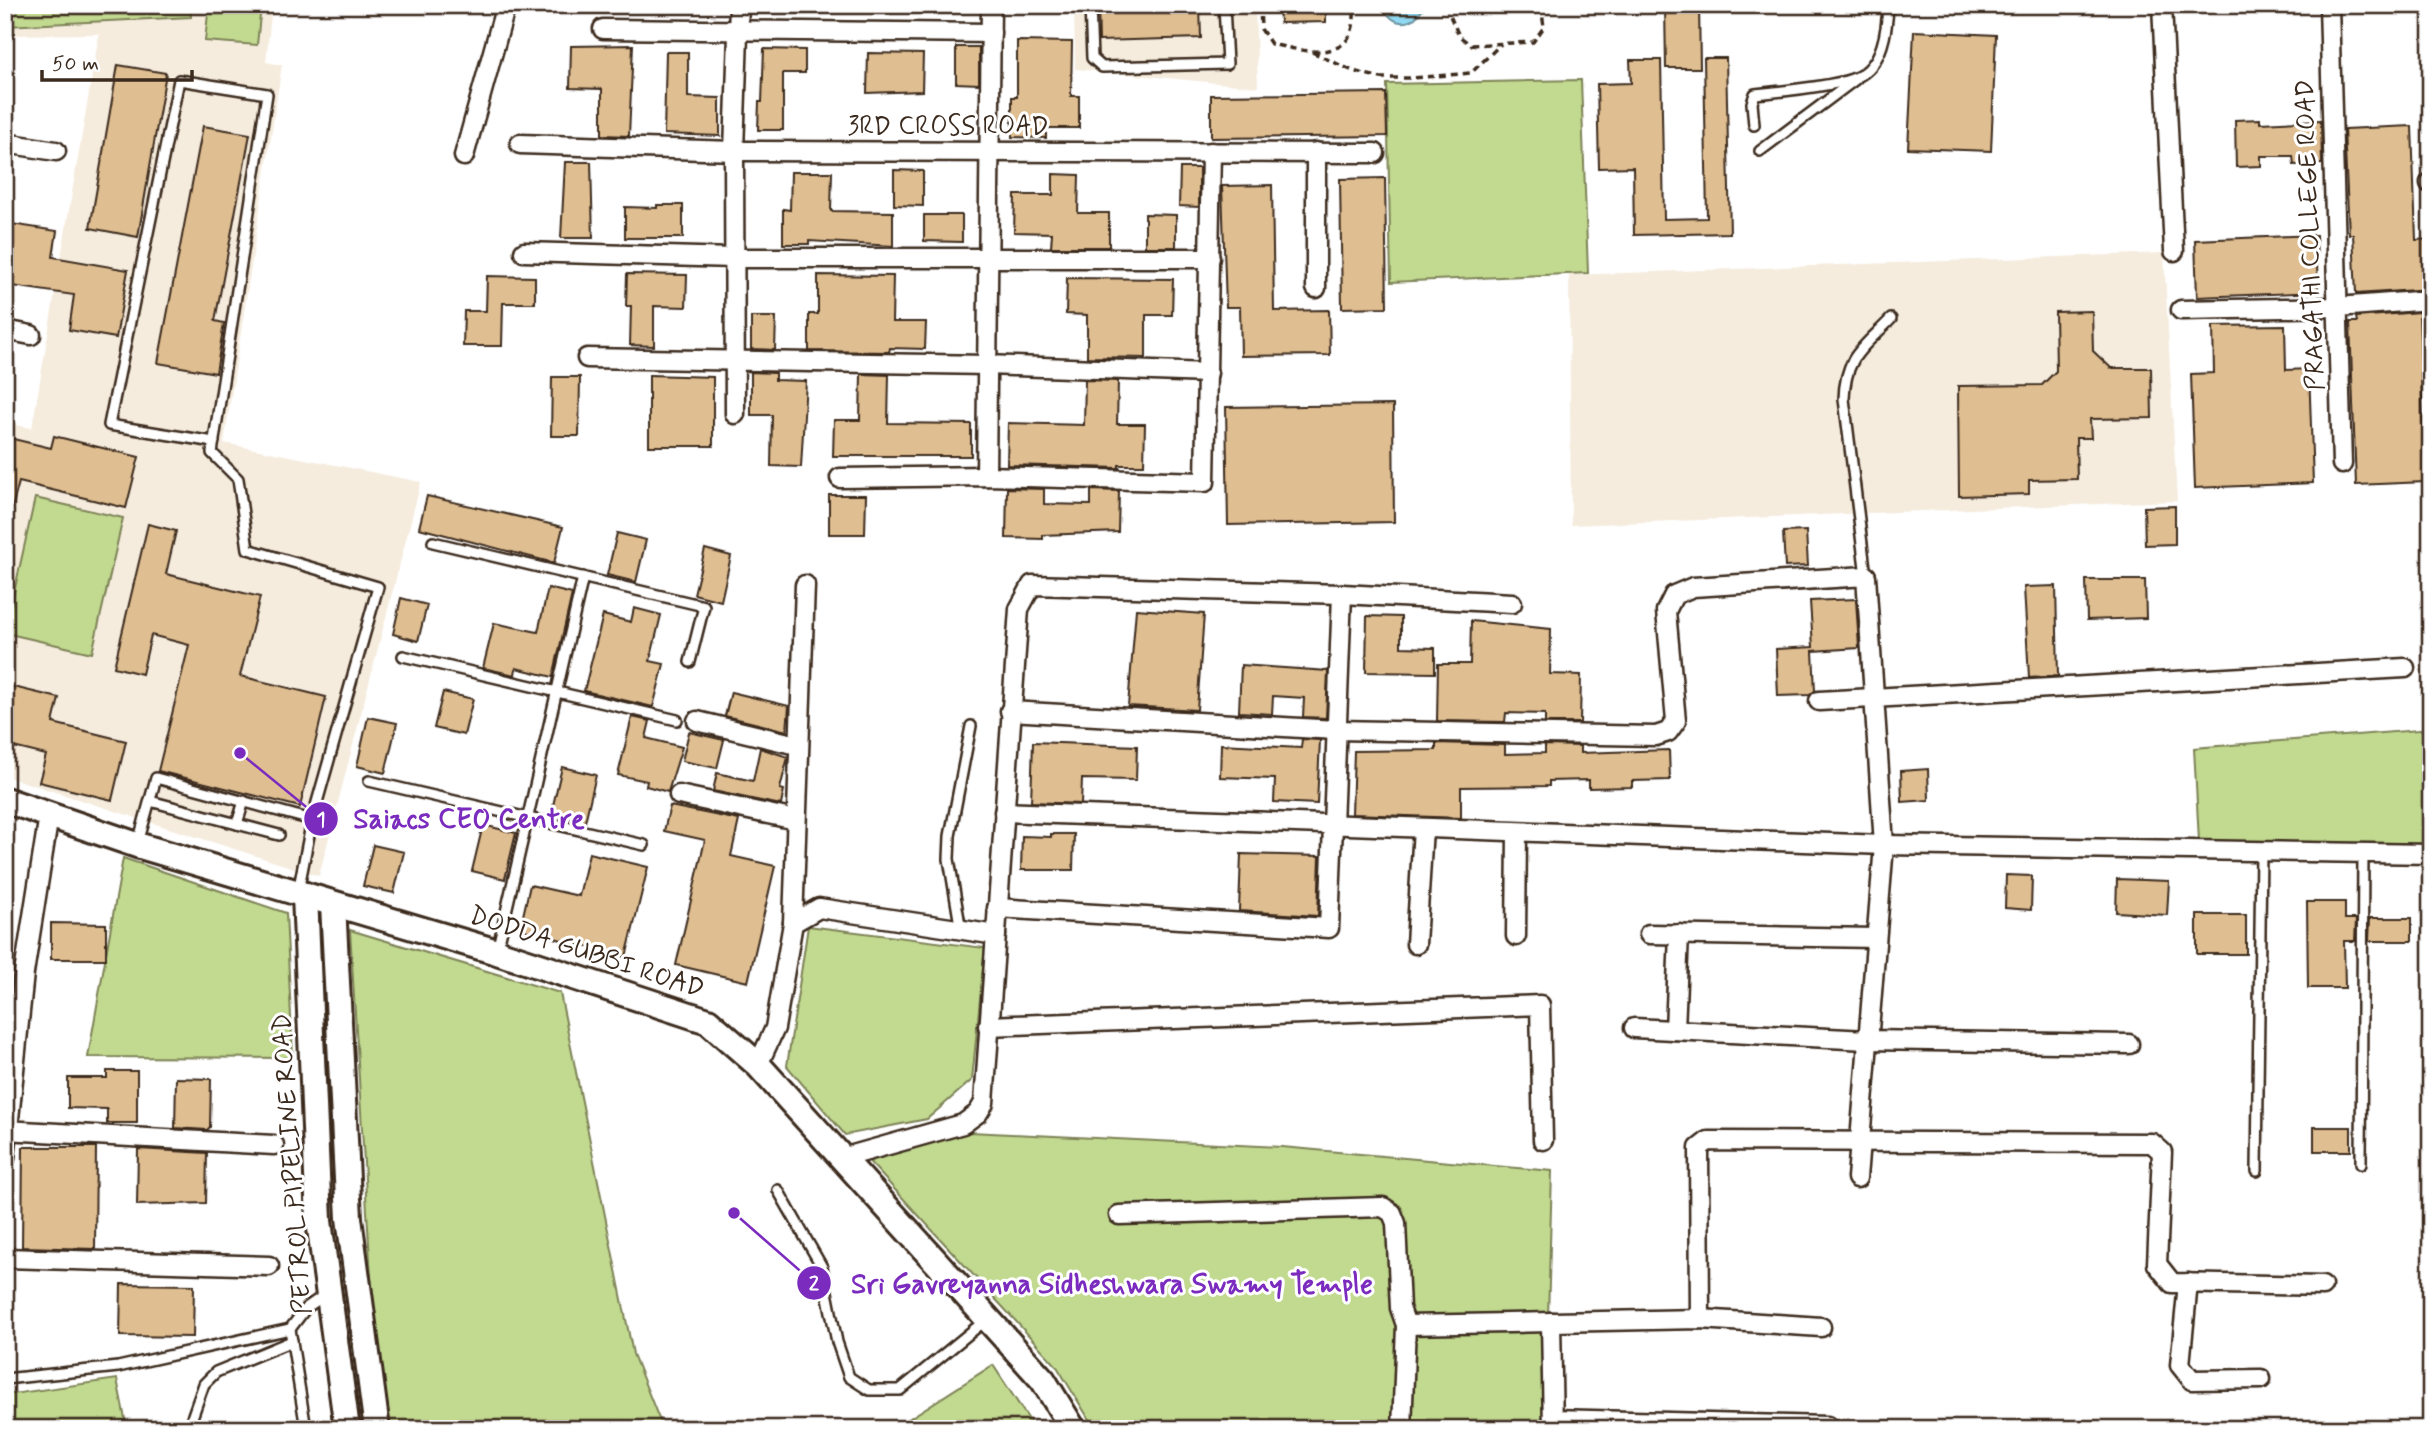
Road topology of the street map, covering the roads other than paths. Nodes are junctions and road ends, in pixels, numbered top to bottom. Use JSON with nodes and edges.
{"nodes":[{"id":1,"x":506,"y":5,"type":"edge"},
{"id":2,"x":739,"y":5,"type":"edge"},
{"id":3,"x":991,"y":5,"type":"edge"},
{"id":4,"x":1090,"y":5,"type":"edge"},
{"id":5,"x":1224,"y":5,"type":"edge"},
{"id":6,"x":1888,"y":5,"type":"edge"},
{"id":7,"x":2162,"y":5,"type":"edge"},
{"id":8,"x":2329,"y":5,"type":"edge"},
{"id":9,"x":603,"y":29,"type":"dead end"},
{"id":10,"x":738,"y":30,"type":"junction"},
{"id":11,"x":991,"y":33,"type":"junction"},
{"id":12,"x":1858,"y":77,"type":"junction"},
{"id":13,"x":1754,"y":125,"type":"dead end"},
{"id":14,"x":5,"y":143,"type":"edge"},
{"id":15,"x":520,"y":144,"type":"dead end"},
{"id":16,"x":56,"y":151,"type":"dead end"},
{"id":17,"x":734,"y":151,"type":"junction"},
{"id":18,"x":1759,"y":151,"type":"dead end"},
{"id":19,"x":990,"y":152,"type":"junction"},
{"id":20,"x":1211,"y":152,"type":"junction"},
{"id":21,"x":1316,"y":152,"type":"junction"},
{"id":22,"x":1375,"y":153,"type":"dead end"},
{"id":23,"x":464,"y":156,"type":"dead end"},
{"id":24,"x":2174,"y":251,"type":"dead end"},
{"id":25,"x":524,"y":252,"type":"dead end"},
{"id":26,"x":734,"y":258,"type":"junction"},
{"id":27,"x":1210,"y":258,"type":"junction"},
{"id":28,"x":989,"y":260,"type":"junction"},
{"id":29,"x":1316,"y":288,"type":"dead end"},
{"id":30,"x":2431,"y":300,"type":"edge"},
{"id":31,"x":2337,"y":307,"type":"junction"},
{"id":32,"x":2181,"y":310,"type":"dead end"},
{"id":33,"x":1891,"y":319,"type":"dead end"},
{"id":34,"x":5,"y":330,"type":"edge"},
{"id":35,"x":31,"y":335,"type":"dead end"},
{"id":36,"x":587,"y":358,"type":"dead end"},
{"id":37,"x":735,"y":359,"type":"junction"},
{"id":38,"x":987,"y":365,"type":"junction"},
{"id":39,"x":1208,"y":373,"type":"junction"},
{"id":40,"x":735,"y":414,"type":"dead end"},
{"id":41,"x":214,"y":442,"type":"junction"},
{"id":42,"x":2342,"y":464,"type":"dead end"},
{"id":43,"x":986,"y":476,"type":"junction"},
{"id":44,"x":840,"y":478,"type":"dead end"},
{"id":45,"x":433,"y":542,"type":"dead end"},
{"id":46,"x":1866,"y":576,"type":"junction"},
{"id":47,"x":583,"y":577,"type":"junction"},
{"id":48,"x":805,"y":585,"type":"dead end"},
{"id":49,"x":1342,"y":594,"type":"junction"},
{"id":50,"x":1512,"y":604,"type":"dead end"},
{"id":51,"x":403,"y":656,"type":"dead end"},
{"id":52,"x":690,"y":662,"type":"dead end"},
{"id":53,"x":2405,"y":668,"type":"dead end"},
{"id":54,"x":557,"y":692,"type":"junction"},
{"id":55,"x":1874,"y":696,"type":"junction"},
{"id":56,"x":1819,"y":701,"type":"dead end"},
{"id":57,"x":1010,"y":711,"type":"junction"},
{"id":58,"x":677,"y":720,"type":"dead end"},
{"id":59,"x":697,"y":721,"type":"dead end"},
{"id":60,"x":971,"y":726,"type":"dead end"},
{"id":61,"x":1336,"y":730,"type":"junction"},
{"id":62,"x":797,"y":745,"type":"junction"},
{"id":63,"x":369,"y":781,"type":"dead end"},
{"id":64,"x":679,"y":795,"type":"dead end"},
{"id":65,"x":5,"y":800,"type":"edge"},
{"id":66,"x":150,"y":801,"type":"junction"},
{"id":67,"x":244,"y":801,"type":"junction"},
{"id":68,"x":1003,"y":812,"type":"junction"},
{"id":69,"x":49,"y":814,"type":"junction"},
{"id":70,"x":527,"y":818,"type":"junction"},
{"id":71,"x":312,"y":820,"type":"junction"},
{"id":72,"x":796,"y":820,"type":"junction"},
{"id":73,"x":237,"y":824,"type":"junction"},
{"id":74,"x":1333,"y":824,"type":"junction"},
{"id":75,"x":1423,"y":828,"type":"junction"},
{"id":76,"x":1517,"y":832,"type":"junction"},
{"id":77,"x":279,"y":835,"type":"dead end"},
{"id":78,"x":137,"y":845,"type":"junction"},
{"id":79,"x":644,"y":845,"type":"dead end"},
{"id":80,"x":1884,"y":845,"type":"junction"},
{"id":81,"x":2261,"y":851,"type":"junction"},
{"id":82,"x":2363,"y":853,"type":"junction"},
{"id":83,"x":2431,"y":854,"type":"edge"},
{"id":84,"x":301,"y":894,"type":"junction"},
{"id":85,"x":333,"y":904,"type":"junction"},
{"id":86,"x":997,"y":908,"type":"junction"},
{"id":87,"x":793,"y":923,"type":"junction"},
{"id":88,"x":961,"y":931,"type":"junction"},
{"id":89,"x":1649,"y":934,"type":"dead end"},
{"id":90,"x":1679,"y":934,"type":"junction"},
{"id":91,"x":996,"y":935,"type":"junction"},
{"id":92,"x":1516,"y":936,"type":"dead end"},
{"id":93,"x":1876,"y":938,"type":"junction"},
{"id":94,"x":1416,"y":944,"type":"dead end"},
{"id":95,"x":497,"y":952,"type":"junction"},
{"id":96,"x":988,"y":1026,"type":"junction"},
{"id":97,"x":1634,"y":1028,"type":"dead end"},
{"id":98,"x":1675,"y":1030,"type":"junction"},
{"id":99,"x":1867,"y":1040,"type":"junction"},
{"id":100,"x":2129,"y":1044,"type":"dead end"},
{"id":101,"x":758,"y":1065,"type":"junction"},
{"id":102,"x":6,"y":1130,"type":"edge"},
{"id":103,"x":1543,"y":1140,"type":"dead end"},
{"id":104,"x":1859,"y":1142,"type":"junction"},
{"id":105,"x":274,"y":1145,"type":"dead end"},
{"id":106,"x":5,"y":1158,"type":"edge"},
{"id":107,"x":842,"y":1158,"type":"junction"},
{"id":108,"x":2361,"y":1164,"type":"dead end"},
{"id":109,"x":2257,"y":1171,"type":"dead end"},
{"id":110,"x":1857,"y":1178,"type":"dead end"},
{"id":111,"x":778,"y":1190,"type":"dead end"},
{"id":112,"x":1119,"y":1216,"type":"dead end"},
{"id":113,"x":5,"y":1258,"type":"edge"},
{"id":114,"x":270,"y":1266,"type":"dead end"},
{"id":115,"x":2188,"y":1283,"type":"junction"},
{"id":116,"x":2322,"y":1286,"type":"dead end"},
{"id":117,"x":328,"y":1293,"type":"junction"},
{"id":118,"x":987,"y":1319,"type":"junction"},
{"id":119,"x":1700,"y":1319,"type":"junction"},
{"id":120,"x":1551,"y":1322,"type":"junction"},
{"id":121,"x":1406,"y":1325,"type":"junction"},
{"id":122,"x":1821,"y":1326,"type":"dead end"},
{"id":123,"x":290,"y":1329,"type":"junction"},
{"id":124,"x":292,"y":1341,"type":"junction"},
{"id":125,"x":5,"y":1379,"type":"edge"},
{"id":126,"x":2261,"y":1379,"type":"dead end"},
{"id":127,"x":1553,"y":1424,"type":"edge"},
{"id":128,"x":1827,"y":1426,"type":"dead end"},
{"id":129,"x":188,"y":1429,"type":"edge"},
{"id":130,"x":306,"y":1429,"type":"edge"},
{"id":131,"x":347,"y":1429,"type":"edge"},
{"id":132,"x":377,"y":1429,"type":"edge"},
{"id":133,"x":1073,"y":1429,"type":"edge"},
{"id":134,"x":1402,"y":1429,"type":"edge"}],
"edges":[{"from":1,"to":23,"type":"street"},
{"from":2,"to":10,"type":"street"},
{"from":3,"to":11,"type":"street"},
{"from":4,"to":5,"type":"lane"},
{"from":6,"to":12,"type":"lane"},
{"from":7,"to":24,"type":"street"},
{"from":8,"to":31,"type":"street","name":"PRAGATHI COLLEGE ROAD"},
{"from":9,"to":10,"type":"street"},
{"from":10,"to":11,"type":"street"},
{"from":10,"to":17,"type":"street"},
{"from":11,"to":19,"type":"street"},
{"from":12,"to":13,"type":"lane"},
{"from":12,"to":18,"type":"lane"},
{"from":14,"to":16,"type":"street"},
{"from":15,"to":17,"type":"street","name":"3RD CROSS ROAD"},
{"from":17,"to":19,"type":"street","name":"3RD CROSS ROAD"},
{"from":17,"to":26,"type":"street"},
{"from":19,"to":20,"type":"street","name":"3RD CROSS ROAD"},
{"from":19,"to":28,"type":"street"},
{"from":20,"to":21,"type":"street","name":"3RD CROSS ROAD"},
{"from":20,"to":27,"type":"street"},
{"from":21,"to":22,"type":"street","name":"3RD CROSS ROAD"},
{"from":21,"to":29,"type":"street"},
{"from":25,"to":26,"type":"street"},
{"from":26,"to":28,"type":"street"},
{"from":26,"to":37,"type":"street"},
{"from":27,"to":28,"type":"street"},
{"from":27,"to":39,"type":"street"},
{"from":28,"to":38,"type":"street"},
{"from":30,"to":31,"type":"street"},
{"from":31,"to":32,"type":"street"},
{"from":31,"to":42,"type":"street","name":"PRAGATHI COLLEGE ROAD"},
{"from":33,"to":46,"type":"lane"},
{"from":34,"to":35,"type":"street"},
{"from":36,"to":37,"type":"street"},
{"from":37,"to":38,"type":"street"},
{"from":37,"to":40,"type":"street"},
{"from":38,"to":39,"type":"street"},
{"from":38,"to":43,"type":"street"},
{"from":39,"to":43,"type":"street"},
{"from":41,"to":41,"type":"lane"},
{"from":41,"to":71,"type":"lane"},
{"from":43,"to":44,"type":"street"},
{"from":45,"to":47,"type":"lane"},
{"from":46,"to":55,"type":"street"},
{"from":46,"to":61,"type":"street"},
{"from":47,"to":52,"type":"lane"},
{"from":47,"to":54,"type":"lane"},
{"from":48,"to":62,"type":"street"},
{"from":49,"to":50,"type":"street"},
{"from":49,"to":57,"type":"street"},
{"from":49,"to":61,"type":"street"},
{"from":51,"to":54,"type":"lane"},
{"from":53,"to":55,"type":"street"},
{"from":54,"to":58,"type":"lane"},
{"from":54,"to":70,"type":"lane"},
{"from":55,"to":56,"type":"street"},
{"from":55,"to":80,"type":"street"},
{"from":57,"to":61,"type":"street"},
{"from":57,"to":68,"type":"street"},
{"from":59,"to":62,"type":"street"},
{"from":60,"to":88,"type":"lane"},
{"from":61,"to":74,"type":"street"},
{"from":62,"to":72,"type":"street"},
{"from":63,"to":70,"type":"lane"},
{"from":64,"to":72,"type":"street"},
{"from":65,"to":69,"type":"street","name":"DODDA GUBBI ROAD"},
{"from":66,"to":67,"type":"lane"},
{"from":66,"to":73,"type":"lane"},
{"from":66,"to":78,"type":"lane"},
{"from":67,"to":71,"type":"lane"},
{"from":67,"to":73,"type":"lane"},
{"from":68,"to":74,"type":"street"},
{"from":68,"to":86,"type":"street"},
{"from":69,"to":78,"type":"street","name":"DODDA GUBBI ROAD"},
{"from":69,"to":102,"type":"street"},
{"from":70,"to":79,"type":"lane"},
{"from":70,"to":95,"type":"lane"},
{"from":71,"to":84,"type":"lane"},
{"from":72,"to":87,"type":"street"},
{"from":73,"to":77,"type":"lane"},
{"from":74,"to":75,"type":"street"},
{"from":74,"to":86,"type":"street"},
{"from":75,"to":76,"type":"street"},
{"from":75,"to":94,"type":"street"},
{"from":76,"to":80,"type":"street"},
{"from":76,"to":92,"type":"street"},
{"from":78,"to":84,"type":"street","name":"DODDA GUBBI ROAD"},
{"from":80,"to":81,"type":"street"},
{"from":80,"to":93,"type":"street"},
{"from":81,"to":82,"type":"street"},
{"from":81,"to":109,"type":"lane"},
{"from":82,"to":83,"type":"street"},
{"from":82,"to":108,"type":"lane"},
{"from":84,"to":85,"type":"street","name":"DODDA GUBBI ROAD"},
{"from":84,"to":117,"type":"street","name":"PETROL PIPELINE ROAD"},
{"from":85,"to":95,"type":"street","name":"DODDA GUBBI ROAD"},
{"from":85,"to":132,"type":"street","name":"PETROL PIPELINE ROAD"},
{"from":86,"to":91,"type":"street"},
{"from":87,"to":88,"type":"street"},
{"from":87,"to":101,"type":"street"},
{"from":88,"to":91,"type":"street"},
{"from":89,"to":90,"type":"street"},
{"from":90,"to":93,"type":"street"},
{"from":90,"to":98,"type":"street"},
{"from":91,"to":96,"type":"street"},
{"from":93,"to":99,"type":"street"},
{"from":95,"to":101,"type":"street","name":"DODDA GUBBI ROAD"},
{"from":96,"to":103,"type":"street"},
{"from":96,"to":107,"type":"street"},
{"from":97,"to":98,"type":"street"},
{"from":98,"to":99,"type":"street"},
{"from":99,"to":100,"type":"street"},
{"from":99,"to":104,"type":"street"},
{"from":101,"to":107,"type":"street","name":"DODDA GUBBI ROAD"},
{"from":102,"to":105,"type":"street"},
{"from":102,"to":106,"type":"street"},
{"from":104,"to":110,"type":"street"},
{"from":104,"to":115,"type":"street"},
{"from":104,"to":119,"type":"street"},
{"from":107,"to":118,"type":"street","name":"DODDA GUBBI ROAD"},
{"from":111,"to":118,"type":"lane"},
{"from":112,"to":121,"type":"street"},
{"from":113,"to":114,"type":"street"},
{"from":115,"to":116,"type":"street"},
{"from":115,"to":126,"type":"street"},
{"from":117,"to":123,"type":"lane"},
{"from":117,"to":131,"type":"street","name":"PETROL PIPELINE ROAD"},
{"from":118,"to":133,"type":"street","name":"DODDA GUBBI ROAD"},
{"from":119,"to":120,"type":"street"},
{"from":119,"to":122,"type":"street"},
{"from":120,"to":121,"type":"street"},
{"from":120,"to":127,"type":"street"},
{"from":121,"to":134,"type":"street"},
{"from":123,"to":124,"type":"lane"},
{"from":123,"to":125,"type":"lane"},
{"from":124,"to":129,"type":"lane"},
{"from":124,"to":130,"type":"lane"},
{"from":127,"to":128,"type":"street"}]}
